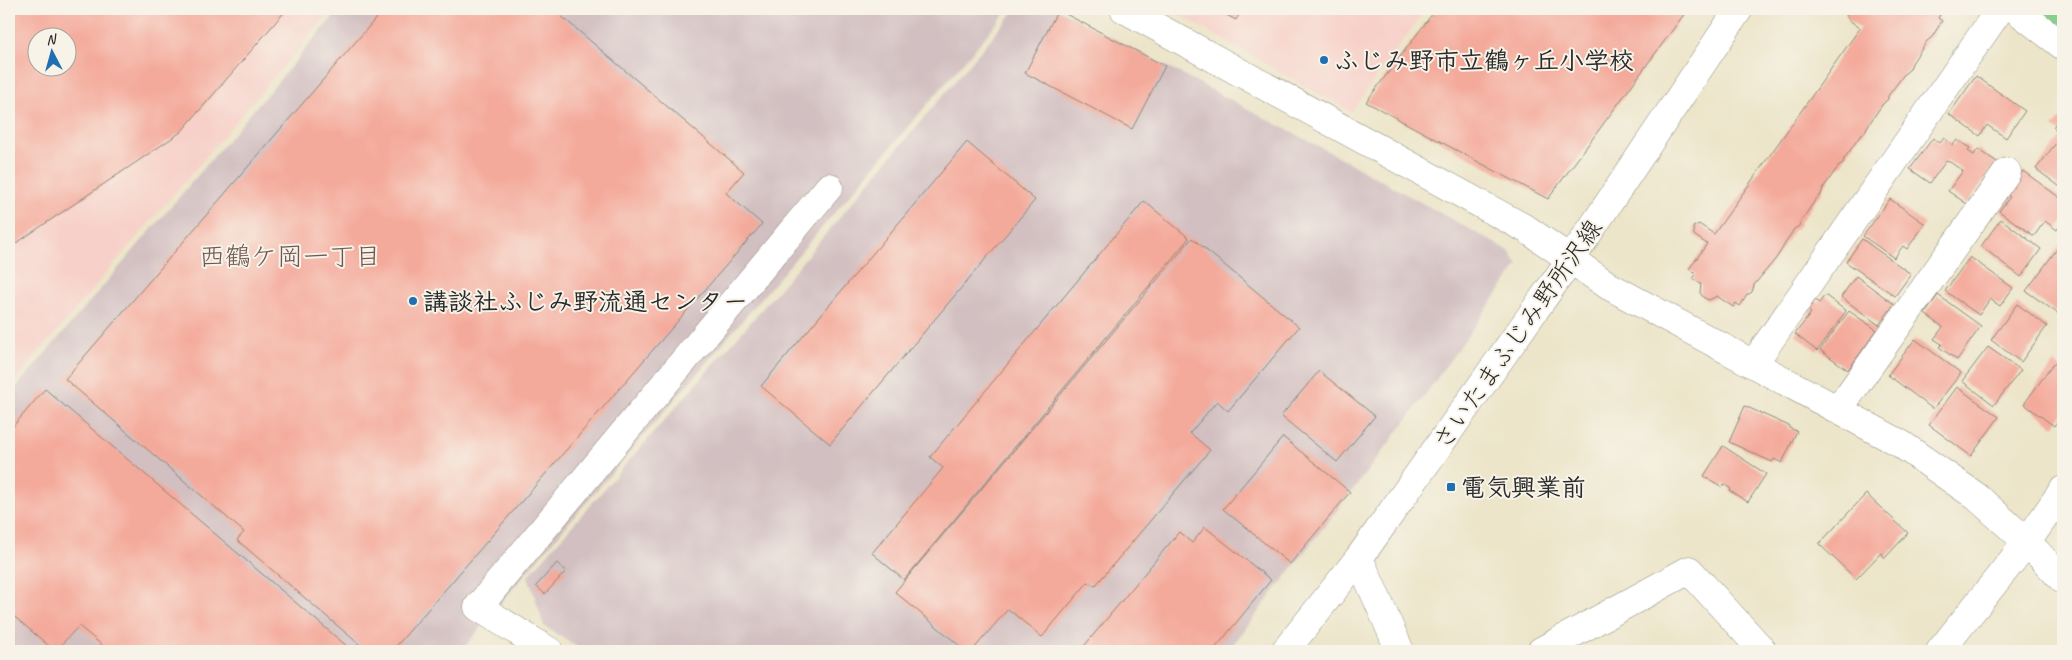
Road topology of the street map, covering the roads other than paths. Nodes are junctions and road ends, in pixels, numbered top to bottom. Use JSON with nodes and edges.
{"nodes":[{"id":1,"x":1124,"y":9,"type":"edge"},
{"id":2,"x":1739,"y":9,"type":"edge"},
{"id":3,"x":2000,"y":9,"type":"edge"},
{"id":4,"x":2014,"y":9,"type":"edge"},
{"id":5,"x":2063,"y":46,"type":"edge"},
{"id":6,"x":2006,"y":172,"type":"dead end"},
{"id":7,"x":829,"y":188,"type":"dead end"},
{"id":8,"x":1571,"y":259,"type":"junction"},
{"id":9,"x":1754,"y":363,"type":"junction"},
{"id":10,"x":1838,"y":410,"type":"junction"},
{"id":11,"x":2063,"y":490,"type":"edge"},
{"id":12,"x":2027,"y":542,"type":"junction"},
{"id":13,"x":1359,"y":558,"type":"junction"},
{"id":14,"x":2063,"y":580,"type":"edge"},
{"id":15,"x":549,"y":651,"type":"edge"},
{"id":16,"x":1284,"y":651,"type":"edge"},
{"id":17,"x":1400,"y":651,"type":"edge"},
{"id":18,"x":1541,"y":651,"type":"edge"},
{"id":19,"x":1763,"y":651,"type":"edge"},
{"id":20,"x":1940,"y":651,"type":"edge"}],
"edges":[{"from":1,"to":8,"type":"street"},
{"from":2,"to":8,"type":"street","name":"さいたまふじみ野所沢線"},
{"from":3,"to":9,"type":"street"},
{"from":4,"to":5,"type":"street"},
{"from":6,"to":10,"type":"street"},
{"from":7,"to":15,"type":"street"},
{"from":8,"to":9,"type":"street"},
{"from":8,"to":13,"type":"street","name":"さいたまふじみ野所沢線"},
{"from":9,"to":10,"type":"street"},
{"from":10,"to":12,"type":"street"},
{"from":11,"to":12,"type":"street"},
{"from":12,"to":14,"type":"street"},
{"from":12,"to":20,"type":"street"},
{"from":13,"to":16,"type":"street","name":"さいたまふじみ野所沢線"},
{"from":13,"to":17,"type":"street"},
{"from":18,"to":19,"type":"street"}]}
